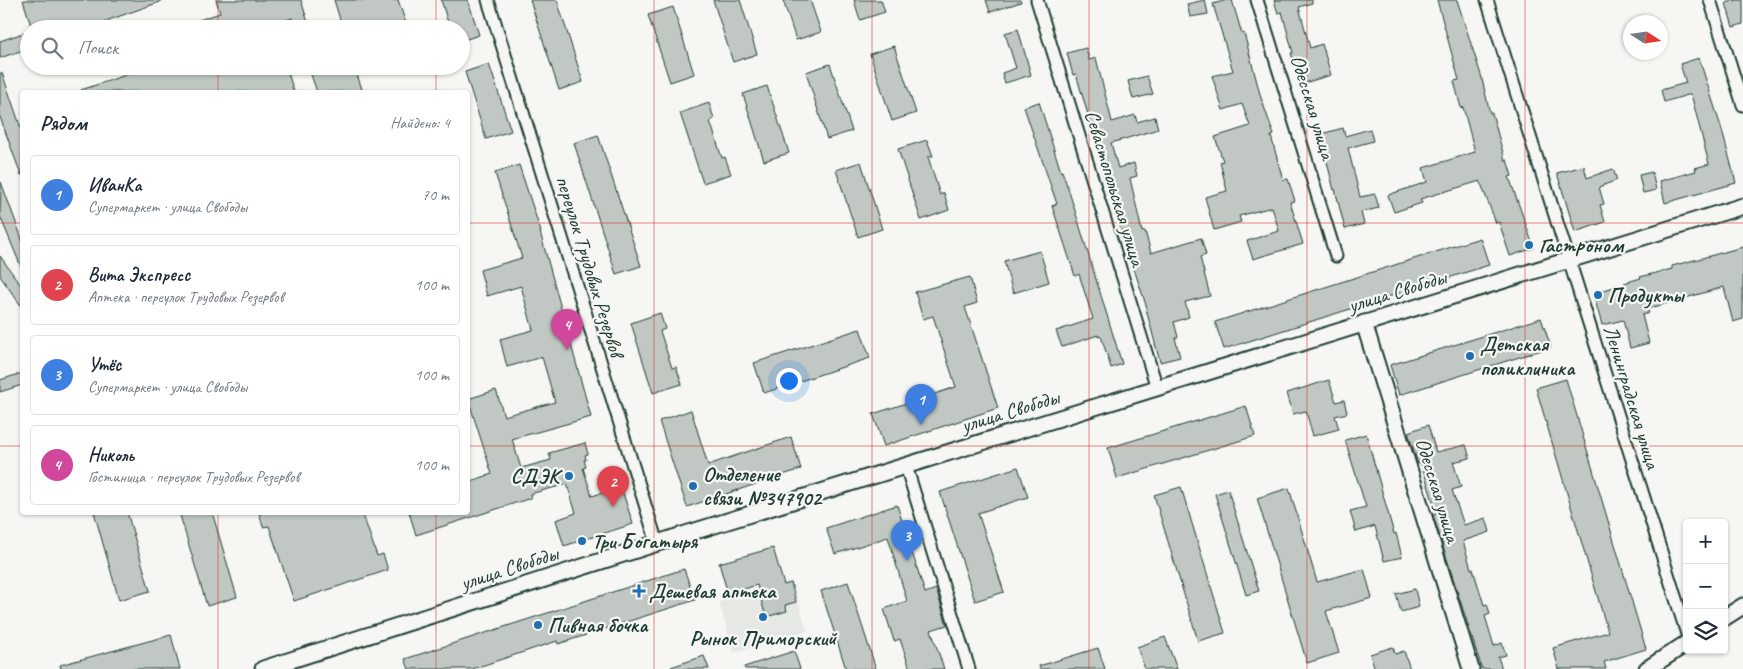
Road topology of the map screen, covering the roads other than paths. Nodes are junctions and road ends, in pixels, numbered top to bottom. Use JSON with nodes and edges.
{"nodes":[{"id":1,"x":488,"y":0,"type":"edge"},
{"id":2,"x":1036,"y":0,"type":"edge"},
{"id":3,"x":1257,"y":0,"type":"edge"},
{"id":4,"x":1486,"y":0,"type":"edge"},
{"id":5,"x":1710,"y":0,"type":"edge"},
{"id":6,"x":1743,"y":105,"type":"edge"},
{"id":7,"x":1743,"y":206,"type":"edge"},
{"id":8,"x":1336,"y":256,"type":"dead end"},
{"id":9,"x":1569,"y":260,"type":"junction"},
{"id":10,"x":1364,"y":323,"type":"junction"},
{"id":11,"x":1157,"y":388,"type":"junction"},
{"id":12,"x":906,"y":466,"type":"junction"},
{"id":13,"x":657,"y":543,"type":"junction"},
{"id":14,"x":1743,"y":606,"type":"edge"},
{"id":15,"x":1728,"y":615,"type":"edge"},
{"id":16,"x":1683,"y":621,"type":"edge"},
{"id":17,"x":1683,"y":646,"type":"edge"},
{"id":18,"x":263,"y":669,"type":"edge"},
{"id":19,"x":969,"y":669,"type":"edge"},
{"id":20,"x":1471,"y":669,"type":"edge"},
{"id":21,"x":1647,"y":669,"type":"edge"}],
"edges":[{"from":1,"to":13,"type":"street","name":"переулок Трудовых Резервов"},
{"from":2,"to":11,"type":"street","name":"Севастопольская улица"},
{"from":3,"to":8,"type":"street","name":"Одесская улица"},
{"from":4,"to":9,"type":"street","name":"Ленинградская улица"},
{"from":5,"to":6,"type":"street"},
{"from":7,"to":9,"type":"main road","name":"улица Свободы"},
{"from":9,"to":10,"type":"main road","name":"улица Свободы"},
{"from":9,"to":16,"type":"street","name":"Ленинградская улица"},
{"from":10,"to":11,"type":"main road","name":"улица Свободы"},
{"from":10,"to":20,"type":"main road","name":"Одесская улица"},
{"from":11,"to":12,"type":"main road","name":"улица Свободы"},
{"from":12,"to":13,"type":"main road","name":"улица Свободы"},
{"from":12,"to":19,"type":"street"},
{"from":13,"to":18,"type":"main road","name":"улица Свободы"},
{"from":14,"to":15,"type":"main road"},
{"from":17,"to":21,"type":"main road"}]}
